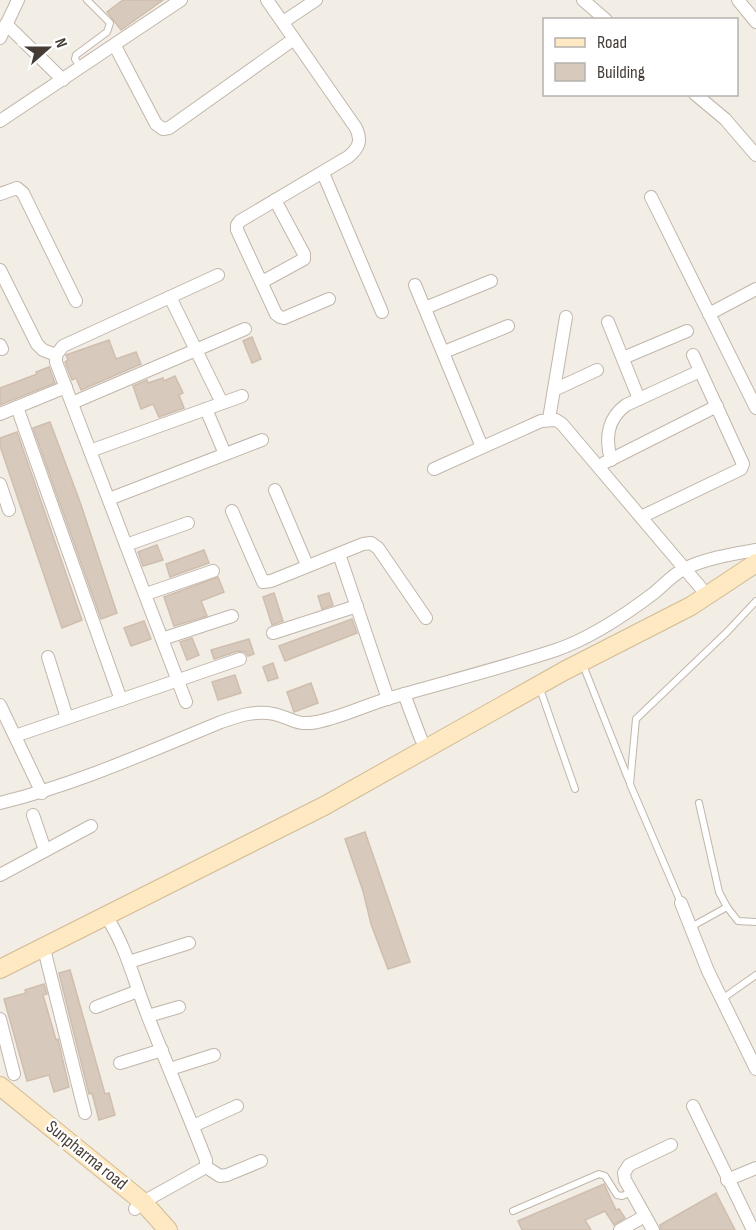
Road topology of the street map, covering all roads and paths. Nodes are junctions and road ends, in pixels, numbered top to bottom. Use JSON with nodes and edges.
{"nodes":[{"id":1,"x":18,"y":0,"type":"edge"},
{"id":2,"x":87,"y":0,"type":"edge"},
{"id":3,"x":181,"y":0,"type":"edge"},
{"id":4,"x":267,"y":0,"type":"edge"},
{"id":5,"x":316,"y":0,"type":"edge"},
{"id":6,"x":583,"y":0,"type":"edge"},
{"id":7,"x":738,"y":0,"type":"edge"},
{"id":8,"x":604,"y":18,"type":"edge"},
{"id":9,"x":283,"y":22,"type":"junction"},
{"id":10,"x":756,"y":22,"type":"edge"},
{"id":11,"x":6,"y":24,"type":"junction"},
{"id":12,"x":0,"y":38,"type":"edge"},
{"id":13,"x":294,"y":39,"type":"junction"},
{"id":14,"x":115,"y":46,"type":"junction"},
{"id":15,"x":81,"y":68,"type":"junction"},
{"id":16,"x":63,"y":80,"type":"junction"},
{"id":17,"x":697,"y":96,"type":"edge"},
{"id":18,"x":0,"y":121,"type":"edge"},
{"id":19,"x":756,"y":155,"type":"edge"},
{"id":20,"x":323,"y":173,"type":"junction"},
{"id":21,"x":0,"y":194,"type":"edge"},
{"id":22,"x":651,"y":197,"type":"dead end"},
{"id":23,"x":275,"y":200,"type":"junction"},
{"id":24,"x":0,"y":270,"type":"edge"},
{"id":25,"x":218,"y":275,"type":"dead end"},
{"id":26,"x":491,"y":281,"type":"dead end"},
{"id":27,"x":262,"y":282,"type":"junction"},
{"id":28,"x":415,"y":285,"type":"dead end"},
{"id":29,"x":756,"y":289,"type":"edge"},
{"id":30,"x":170,"y":297,"type":"junction"},
{"id":31,"x":329,"y":299,"type":"dead end"},
{"id":32,"x":76,"y":301,"type":"dead end"},
{"id":33,"x":425,"y":308,"type":"junction"},
{"id":34,"x":382,"y":312,"type":"dead end"},
{"id":35,"x":709,"y":314,"type":"junction"},
{"id":36,"x":566,"y":317,"type":"dead end"},
{"id":37,"x":608,"y":322,"type":"dead end"},
{"id":38,"x":508,"y":326,"type":"dead end"},
{"id":39,"x":245,"y":329,"type":"dead end"},
{"id":40,"x":687,"y":331,"type":"dead end"},
{"id":41,"x":196,"y":350,"type":"junction"},
{"id":42,"x":444,"y":352,"type":"junction"},
{"id":43,"x":56,"y":355,"type":"junction"},
{"id":44,"x":693,"y":355,"type":"dead end"},
{"id":45,"x":623,"y":358,"type":"junction"},
{"id":46,"x":597,"y":370,"type":"dead end"},
{"id":47,"x":700,"y":371,"type":"junction"},
{"id":48,"x":66,"y":387,"type":"junction"},
{"id":49,"x":554,"y":390,"type":"junction"},
{"id":50,"x":753,"y":395,"type":"edge"},
{"id":51,"x":242,"y":396,"type":"dead end"},
{"id":52,"x":639,"y":399,"type":"junction"},
{"id":53,"x":72,"y":403,"type":"junction"},
{"id":54,"x":222,"y":403,"type":"junction"},
{"id":55,"x":717,"y":406,"type":"junction"},
{"id":56,"x":17,"y":407,"type":"junction"},
{"id":57,"x":756,"y":408,"type":"edge"},
{"id":58,"x":206,"y":409,"type":"junction"},
{"id":59,"x":0,"y":414,"type":"edge"},
{"id":60,"x":549,"y":419,"type":"junction"},
{"id":61,"x":262,"y":440,"type":"dead end"},
{"id":62,"x":482,"y":447,"type":"junction"},
{"id":63,"x":90,"y":451,"type":"junction"},
{"id":64,"x":225,"y":454,"type":"junction"},
{"id":65,"x":610,"y":460,"type":"junction"},
{"id":66,"x":598,"y":466,"type":"junction"},
{"id":67,"x":434,"y":469,"type":"dead end"},
{"id":68,"x":0,"y":484,"type":"edge"},
{"id":69,"x":275,"y":490,"type":"dead end"},
{"id":70,"x":109,"y":499,"type":"junction"},
{"id":71,"x":9,"y":510,"type":"dead end"},
{"id":72,"x":232,"y":511,"type":"dead end"},
{"id":73,"x":641,"y":517,"type":"junction"},
{"id":74,"x":188,"y":522,"type":"dead end"},
{"id":75,"x":126,"y":545,"type":"junction"},
{"id":76,"x":756,"y":551,"type":"edge"},
{"id":77,"x":339,"y":554,"type":"junction"},
{"id":78,"x":756,"y":563,"type":"edge"},
{"id":79,"x":307,"y":566,"type":"junction"},
{"id":80,"x":684,"y":568,"type":"junction"},
{"id":81,"x":213,"y":571,"type":"dead end"},
{"id":82,"x":701,"y":588,"type":"junction"},
{"id":83,"x":146,"y":594,"type":"junction"},
{"id":84,"x":756,"y":601,"type":"edge"},
{"id":85,"x":357,"y":606,"type":"junction"},
{"id":86,"x":232,"y":616,"type":"dead end"},
{"id":87,"x":426,"y":618,"type":"dead end"},
{"id":88,"x":273,"y":633,"type":"dead end"},
{"id":89,"x":162,"y":639,"type":"junction"},
{"id":90,"x":48,"y":657,"type":"dead end"},
{"id":91,"x":240,"y":659,"type":"dead end"},
{"id":92,"x":582,"y":662,"type":"junction"},
{"id":93,"x":178,"y":680,"type":"junction"},
{"id":94,"x":539,"y":686,"type":"junction"},
{"id":95,"x":404,"y":694,"type":"junction"},
{"id":96,"x":388,"y":699,"type":"junction"},
{"id":97,"x":121,"y":700,"type":"junction"},
{"id":98,"x":186,"y":702,"type":"dead end"},
{"id":99,"x":0,"y":705,"type":"edge"},
{"id":100,"x":67,"y":718,"type":"junction"},
{"id":101,"x":15,"y":736,"type":"junction"},
{"id":102,"x":421,"y":740,"type":"junction"},
{"id":103,"x":630,"y":784,"type":"junction"},
{"id":104,"x":575,"y":789,"type":"dead end"},
{"id":105,"x":42,"y":793,"type":"junction"},
{"id":106,"x":0,"y":803,"type":"edge"},
{"id":107,"x":699,"y":803,"type":"dead end"},
{"id":108,"x":33,"y":815,"type":"dead end"},
{"id":109,"x":91,"y":826,"type":"dead end"},
{"id":110,"x":45,"y":850,"type":"junction"},
{"id":111,"x":0,"y":874,"type":"edge"},
{"id":112,"x":681,"y":903,"type":"joint"},
{"id":113,"x":727,"y":907,"type":"junction"},
{"id":114,"x":106,"y":916,"type":"junction"},
{"id":115,"x":756,"y":922,"type":"edge"},
{"id":116,"x":691,"y":927,"type":"junction"},
{"id":117,"x":189,"y":943,"type":"dead end"},
{"id":118,"x":44,"y":949,"type":"junction"},
{"id":119,"x":0,"y":958,"type":"edge"},
{"id":120,"x":129,"y":962,"type":"junction"},
{"id":121,"x":0,"y":969,"type":"edge"},
{"id":122,"x":756,"y":975,"type":"edge"},
{"id":123,"x":138,"y":992,"type":"junction"},
{"id":124,"x":722,"y":999,"type":"junction"},
{"id":125,"x":96,"y":1007,"type":"dead end"},
{"id":126,"x":178,"y":1007,"type":"dead end"},
{"id":127,"x":148,"y":1016,"type":"junction"},
{"id":128,"x":0,"y":1019,"type":"edge"},
{"id":129,"x":162,"y":1050,"type":"junction"},
{"id":130,"x":214,"y":1055,"type":"dead end"},
{"id":131,"x":120,"y":1064,"type":"dead end"},
{"id":132,"x":170,"y":1069,"type":"junction"},
{"id":133,"x":756,"y":1069,"type":"edge"},
{"id":134,"x":14,"y":1074,"type":"dead end"},
{"id":135,"x":0,"y":1086,"type":"edge"},
{"id":136,"x":0,"y":1101,"type":"edge"},
{"id":137,"x":237,"y":1106,"type":"dead end"},
{"id":138,"x":693,"y":1106,"type":"dead end"},
{"id":139,"x":85,"y":1113,"type":"dead end"},
{"id":140,"x":193,"y":1126,"type":"junction"},
{"id":141,"x":671,"y":1145,"type":"dead end"},
{"id":142,"x":261,"y":1161,"type":"dead end"},
{"id":143,"x":206,"y":1167,"type":"junction"},
{"id":144,"x":756,"y":1168,"type":"edge"},
{"id":145,"x":727,"y":1180,"type":"junction"},
{"id":146,"x":632,"y":1192,"type":"junction"},
{"id":147,"x":139,"y":1205,"type":"junction"},
{"id":148,"x":513,"y":1211,"type":"dead end"},
{"id":149,"x":645,"y":1216,"type":"junction"},
{"id":150,"x":154,"y":1230,"type":"edge"},
{"id":151,"x":168,"y":1230,"type":"edge"},
{"id":152,"x":620,"y":1230,"type":"edge"},
{"id":153,"x":653,"y":1230,"type":"edge"},
{"id":154,"x":753,"y":1230,"type":"edge"}],
"edges":[{"from":1,"to":11,"type":"street"},
{"from":2,"to":15,"type":"lane"},
{"from":3,"to":14,"type":"street"},
{"from":4,"to":9,"type":"street"},
{"from":5,"to":9,"type":"street"},
{"from":6,"to":8,"type":"street"},
{"from":7,"to":10,"type":"street"},
{"from":9,"to":13,"type":"street"},
{"from":11,"to":12,"type":"street"},
{"from":11,"to":16,"type":"street"},
{"from":13,"to":14,"type":"street"},
{"from":13,"to":20,"type":"street"},
{"from":14,"to":15,"type":"street"},
{"from":15,"to":16,"type":"street"},
{"from":16,"to":18,"type":"street"},
{"from":17,"to":19,"type":"street"},
{"from":20,"to":23,"type":"street"},
{"from":20,"to":34,"type":"street"},
{"from":21,"to":32,"type":"street"},
{"from":22,"to":35,"type":"street"},
{"from":23,"to":27,"type":"street"},
{"from":23,"to":27,"type":"street"},
{"from":24,"to":43,"type":"street"},
{"from":25,"to":30,"type":"street"},
{"from":26,"to":33,"type":"street"},
{"from":27,"to":31,"type":"street"},
{"from":28,"to":33,"type":"street"},
{"from":29,"to":35,"type":"street"},
{"from":30,"to":41,"type":"street"},
{"from":30,"to":43,"type":"street"},
{"from":33,"to":42,"type":"street"},
{"from":35,"to":50,"type":"street"},
{"from":36,"to":49,"type":"street"},
{"from":37,"to":45,"type":"street"},
{"from":38,"to":42,"type":"street"},
{"from":39,"to":41,"type":"street"},
{"from":40,"to":45,"type":"street"},
{"from":41,"to":53,"type":"street"},
{"from":41,"to":54,"type":"street"},
{"from":42,"to":62,"type":"street"},
{"from":43,"to":48,"type":"street"},
{"from":44,"to":47,"type":"street"},
{"from":45,"to":52,"type":"street"},
{"from":46,"to":49,"type":"street"},
{"from":47,"to":52,"type":"street"},
{"from":47,"to":55,"type":"street"},
{"from":48,"to":53,"type":"street"},
{"from":48,"to":56,"type":"street"},
{"from":49,"to":60,"type":"street"},
{"from":50,"to":57,"type":"street"},
{"from":51,"to":54,"type":"street"},
{"from":52,"to":65,"type":"street"},
{"from":53,"to":63,"type":"street"},
{"from":54,"to":58,"type":"street"},
{"from":55,"to":65,"type":"street"},
{"from":55,"to":73,"type":"street"},
{"from":56,"to":59,"type":"street"},
{"from":56,"to":97,"type":"street"},
{"from":58,"to":63,"type":"street"},
{"from":58,"to":64,"type":"street"},
{"from":60,"to":62,"type":"street"},
{"from":60,"to":66,"type":"street"},
{"from":61,"to":64,"type":"street"},
{"from":62,"to":67,"type":"street"},
{"from":63,"to":70,"type":"street"},
{"from":64,"to":70,"type":"street"},
{"from":65,"to":66,"type":"street"},
{"from":66,"to":73,"type":"street"},
{"from":68,"to":71,"type":"street"},
{"from":69,"to":79,"type":"street"},
{"from":70,"to":75,"type":"street"},
{"from":72,"to":79,"type":"street"},
{"from":73,"to":80,"type":"street"},
{"from":74,"to":75,"type":"street"},
{"from":75,"to":83,"type":"street"},
{"from":76,"to":80,"type":"street"},
{"from":76,"to":82,"type":"street"},
{"from":77,"to":79,"type":"street"},
{"from":77,"to":85,"type":"street"},
{"from":77,"to":87,"type":"street"},
{"from":78,"to":92,"type":"street"},
{"from":80,"to":82,"type":"street"},
{"from":80,"to":95,"type":"street"},
{"from":81,"to":83,"type":"street"},
{"from":82,"to":102,"type":"street"},
{"from":83,"to":89,"type":"street"},
{"from":84,"to":103,"type":"lane"},
{"from":85,"to":88,"type":"street"},
{"from":85,"to":96,"type":"street"},
{"from":86,"to":89,"type":"street"},
{"from":89,"to":93,"type":"street"},
{"from":90,"to":100,"type":"street"},
{"from":91,"to":93,"type":"street"},
{"from":92,"to":94,"type":"street"},
{"from":92,"to":103,"type":"lane"},
{"from":93,"to":97,"type":"street"},
{"from":93,"to":98,"type":"street"},
{"from":94,"to":104,"type":"lane"},
{"from":94,"to":114,"type":"street"},
{"from":95,"to":96,"type":"street"},
{"from":95,"to":102,"type":"street"},
{"from":96,"to":105,"type":"street"},
{"from":97,"to":100,"type":"street"},
{"from":99,"to":101,"type":"street"},
{"from":100,"to":101,"type":"street"},
{"from":101,"to":105,"type":"street"},
{"from":102,"to":119,"type":"street"},
{"from":103,"to":112,"type":"lane"},
{"from":105,"to":106,"type":"street"},
{"from":107,"to":113,"type":"lane"},
{"from":108,"to":110,"type":"street"},
{"from":109,"to":110,"type":"street"},
{"from":110,"to":111,"type":"street"},
{"from":112,"to":116,"type":"street"},
{"from":113,"to":115,"type":"lane"},
{"from":113,"to":116,"type":"lane"},
{"from":114,"to":118,"type":"street"},
{"from":114,"to":120,"type":"street"},
{"from":116,"to":124,"type":"street"},
{"from":117,"to":120,"type":"street"},
{"from":118,"to":121,"type":"street"},
{"from":118,"to":139,"type":"street"},
{"from":120,"to":123,"type":"street"},
{"from":122,"to":124,"type":"lane"},
{"from":123,"to":125,"type":"street"},
{"from":123,"to":127,"type":"street"},
{"from":124,"to":133,"type":"street"},
{"from":126,"to":127,"type":"street"},
{"from":127,"to":129,"type":"street"},
{"from":128,"to":134,"type":"street"},
{"from":129,"to":131,"type":"street"},
{"from":129,"to":132,"type":"street"},
{"from":130,"to":132,"type":"street"},
{"from":132,"to":140,"type":"street"},
{"from":135,"to":147,"type":"street","name":"Sunpharma road"},
{"from":136,"to":147,"type":"street","name":"Sunpharma road"},
{"from":137,"to":140,"type":"street"},
{"from":138,"to":145,"type":"street"},
{"from":140,"to":143,"type":"street"},
{"from":141,"to":146,"type":"street"},
{"from":142,"to":143,"type":"street"},
{"from":143,"to":147,"type":"street"},
{"from":144,"to":145,"type":"street"},
{"from":145,"to":154,"type":"street"},
{"from":146,"to":148,"type":"lane"},
{"from":146,"to":149,"type":"street"},
{"from":147,"to":150,"type":"street","name":"Sunpharma road"},
{"from":147,"to":151,"type":"street","name":"Sunpharma road"},
{"from":149,"to":152,"type":"street"},
{"from":149,"to":153,"type":"street"}]}
